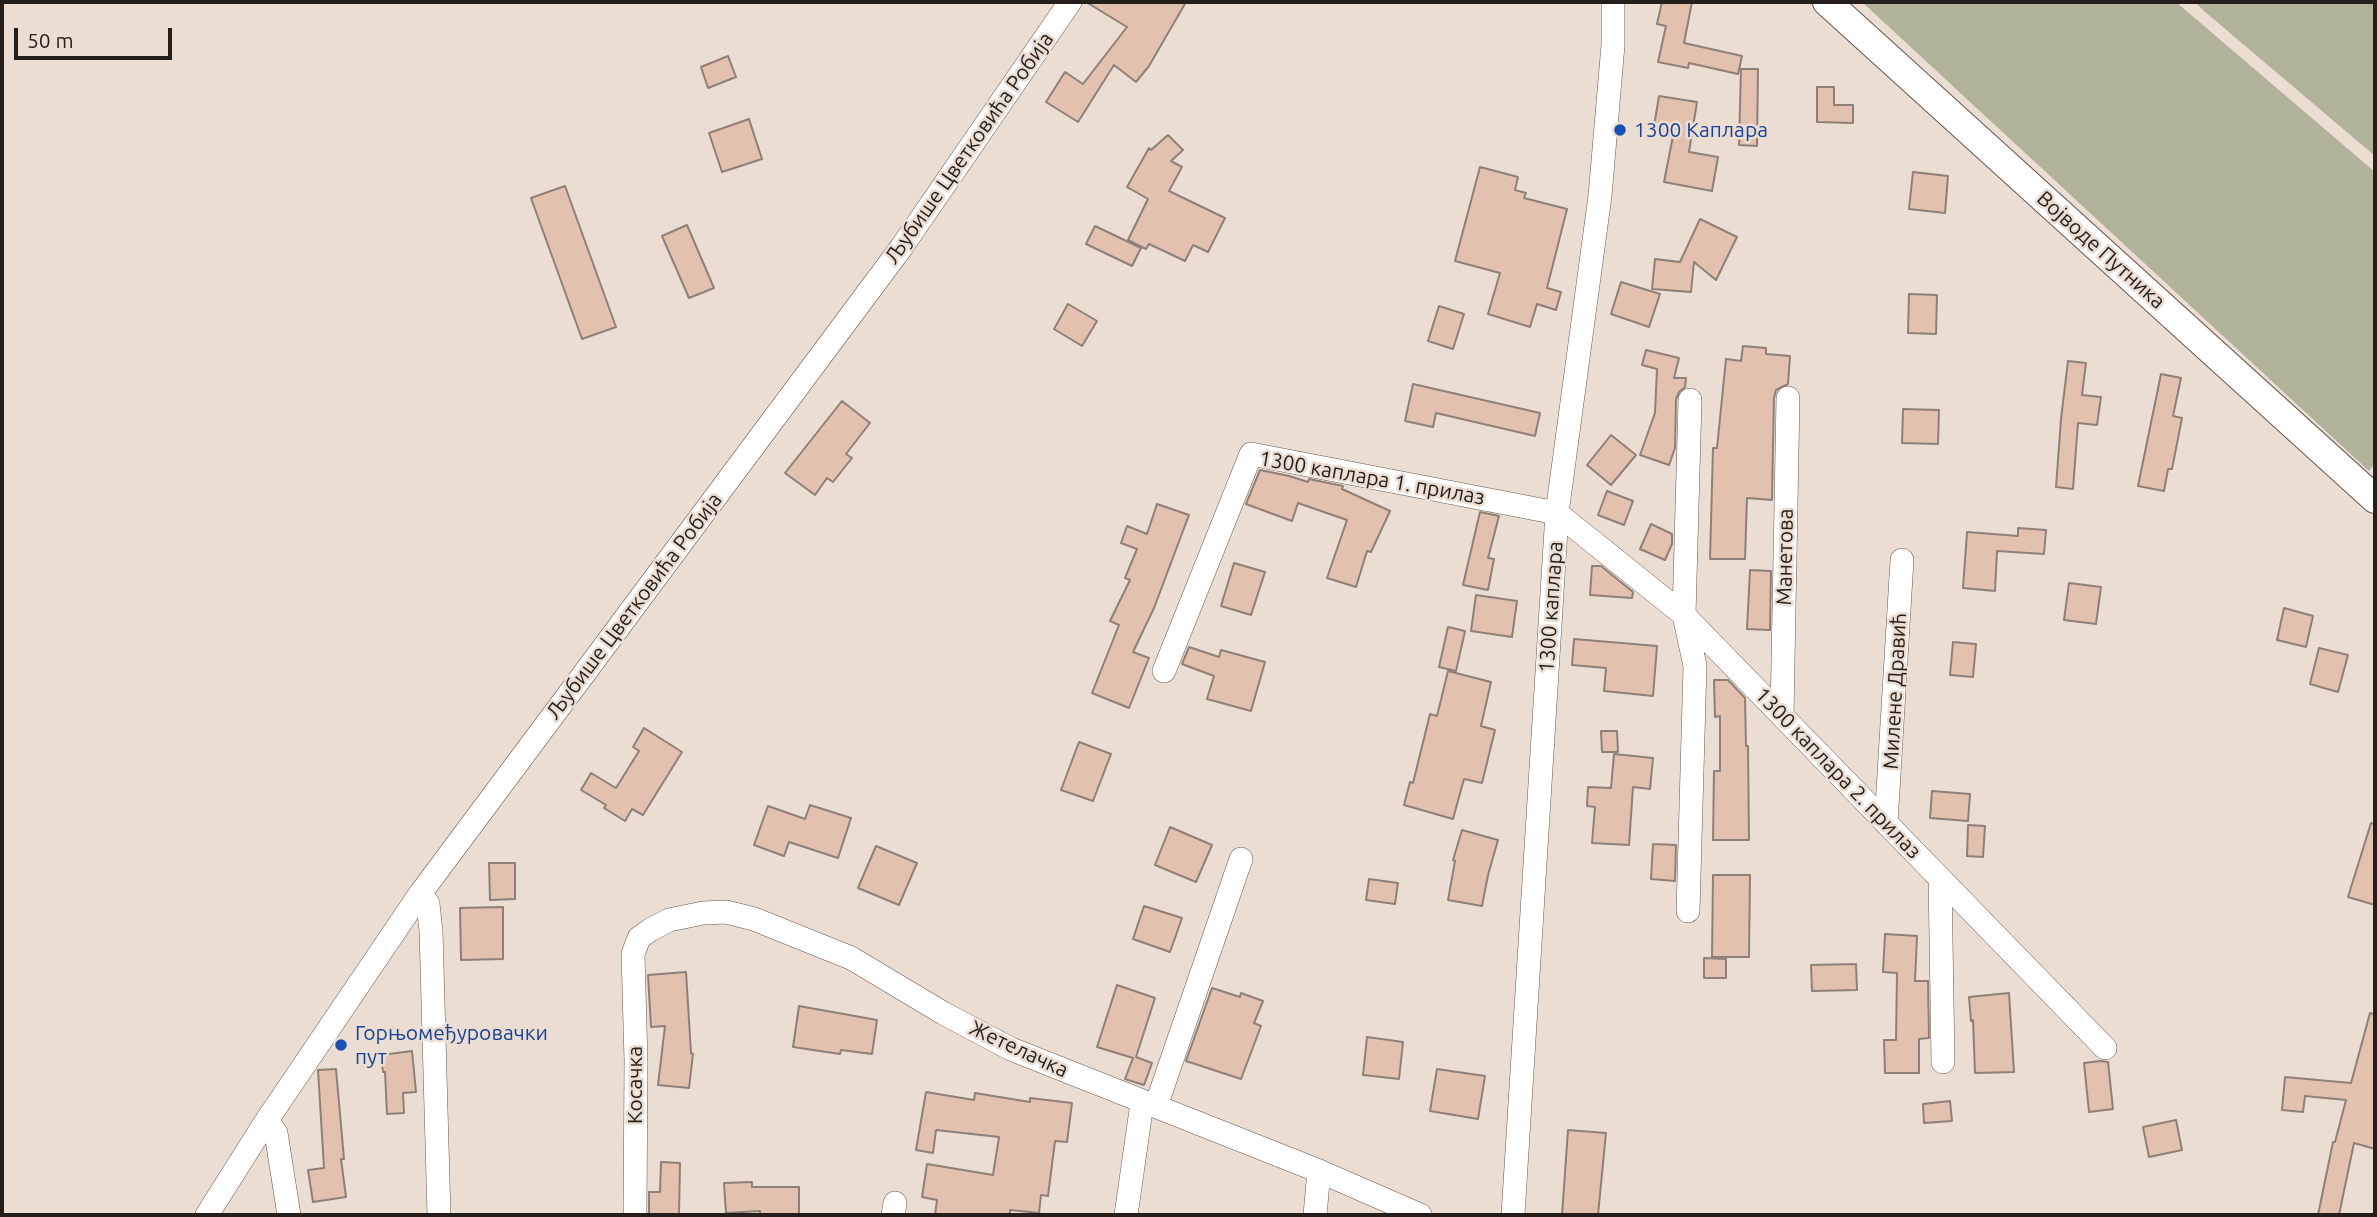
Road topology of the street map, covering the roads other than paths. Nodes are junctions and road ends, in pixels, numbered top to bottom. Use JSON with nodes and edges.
{"nodes":[{"id":1,"x":1069,"y":2,"type":"edge"},
{"id":2,"x":1613,"y":2,"type":"edge"},
{"id":3,"x":1827,"y":2,"type":"edge"},
{"id":4,"x":1788,"y":398,"type":"dead end"},
{"id":5,"x":1690,"y":400,"type":"dead end"},
{"id":6,"x":2375,"y":499,"type":"edge"},
{"id":7,"x":1557,"y":513,"type":"junction"},
{"id":8,"x":1902,"y":560,"type":"dead end"},
{"id":9,"x":1684,"y":615,"type":"junction"},
{"id":10,"x":1164,"y":671,"type":"dead end"},
{"id":11,"x":1782,"y":715,"type":"junction"},
{"id":12,"x":1886,"y":822,"type":"junction"},
{"id":13,"x":1241,"y":859,"type":"dead end"},
{"id":14,"x":1940,"y":878,"type":"junction"},
{"id":15,"x":420,"y":894,"type":"junction"},
{"id":16,"x":1688,"y":911,"type":"dead end"},
{"id":17,"x":633,"y":954,"type":"joint"},
{"id":18,"x":2105,"y":1048,"type":"dead end"},
{"id":19,"x":1943,"y":1062,"type":"dead end"},
{"id":20,"x":1149,"y":1104,"type":"junction"},
{"id":21,"x":265,"y":1123,"type":"junction"},
{"id":22,"x":1319,"y":1171,"type":"junction"},
{"id":23,"x":207,"y":1215,"type":"edge"},
{"id":24,"x":289,"y":1215,"type":"edge"},
{"id":25,"x":439,"y":1215,"type":"edge"},
{"id":26,"x":635,"y":1215,"type":"edge"},
{"id":27,"x":1126,"y":1215,"type":"edge"},
{"id":28,"x":1315,"y":1215,"type":"edge"},
{"id":29,"x":1420,"y":1215,"type":"edge"},
{"id":30,"x":1513,"y":1215,"type":"edge"}],
"edges":[{"from":1,"to":15,"type":"street","name":"Љубише Цветковића Робија"},
{"from":2,"to":7,"type":"street","name":"1300 каплара"},
{"from":3,"to":6,"type":"street","name":"Војводе Путника"},
{"from":4,"to":11,"type":"street","name":"Манетова"},
{"from":5,"to":9,"type":"street"},
{"from":7,"to":9,"type":"street","name":"1300 каплара 2. прилаз"},
{"from":7,"to":10,"type":"street","name":"1300 каплара 1. прилаз"},
{"from":7,"to":30,"type":"street","name":"1300 каплара"},
{"from":8,"to":12,"type":"street","name":"Милене Дравић"},
{"from":9,"to":11,"type":"street","name":"1300 каплара 2. прилаз"},
{"from":9,"to":16,"type":"street"},
{"from":11,"to":12,"type":"street","name":"1300 каплара 2. прилаз"},
{"from":12,"to":14,"type":"street","name":"1300 каплара 2. прилаз"},
{"from":13,"to":20,"type":"street"},
{"from":14,"to":18,"type":"street","name":"1300 каплара 2. прилаз"},
{"from":14,"to":19,"type":"street"},
{"from":15,"to":21,"type":"street","name":"Љубише Цветковића Робија"},
{"from":15,"to":25,"type":"street"},
{"from":17,"to":20,"type":"street","name":"Жетелачка"},
{"from":17,"to":26,"type":"street","name":"Косачка"},
{"from":20,"to":22,"type":"street","name":"Жетелачка"},
{"from":20,"to":27,"type":"street"},
{"from":21,"to":23,"type":"street","name":"Љубише Цветковића Робија"},
{"from":21,"to":24,"type":"street"},
{"from":22,"to":28,"type":"street"},
{"from":22,"to":29,"type":"street","name":"Жетелачка"}]}
